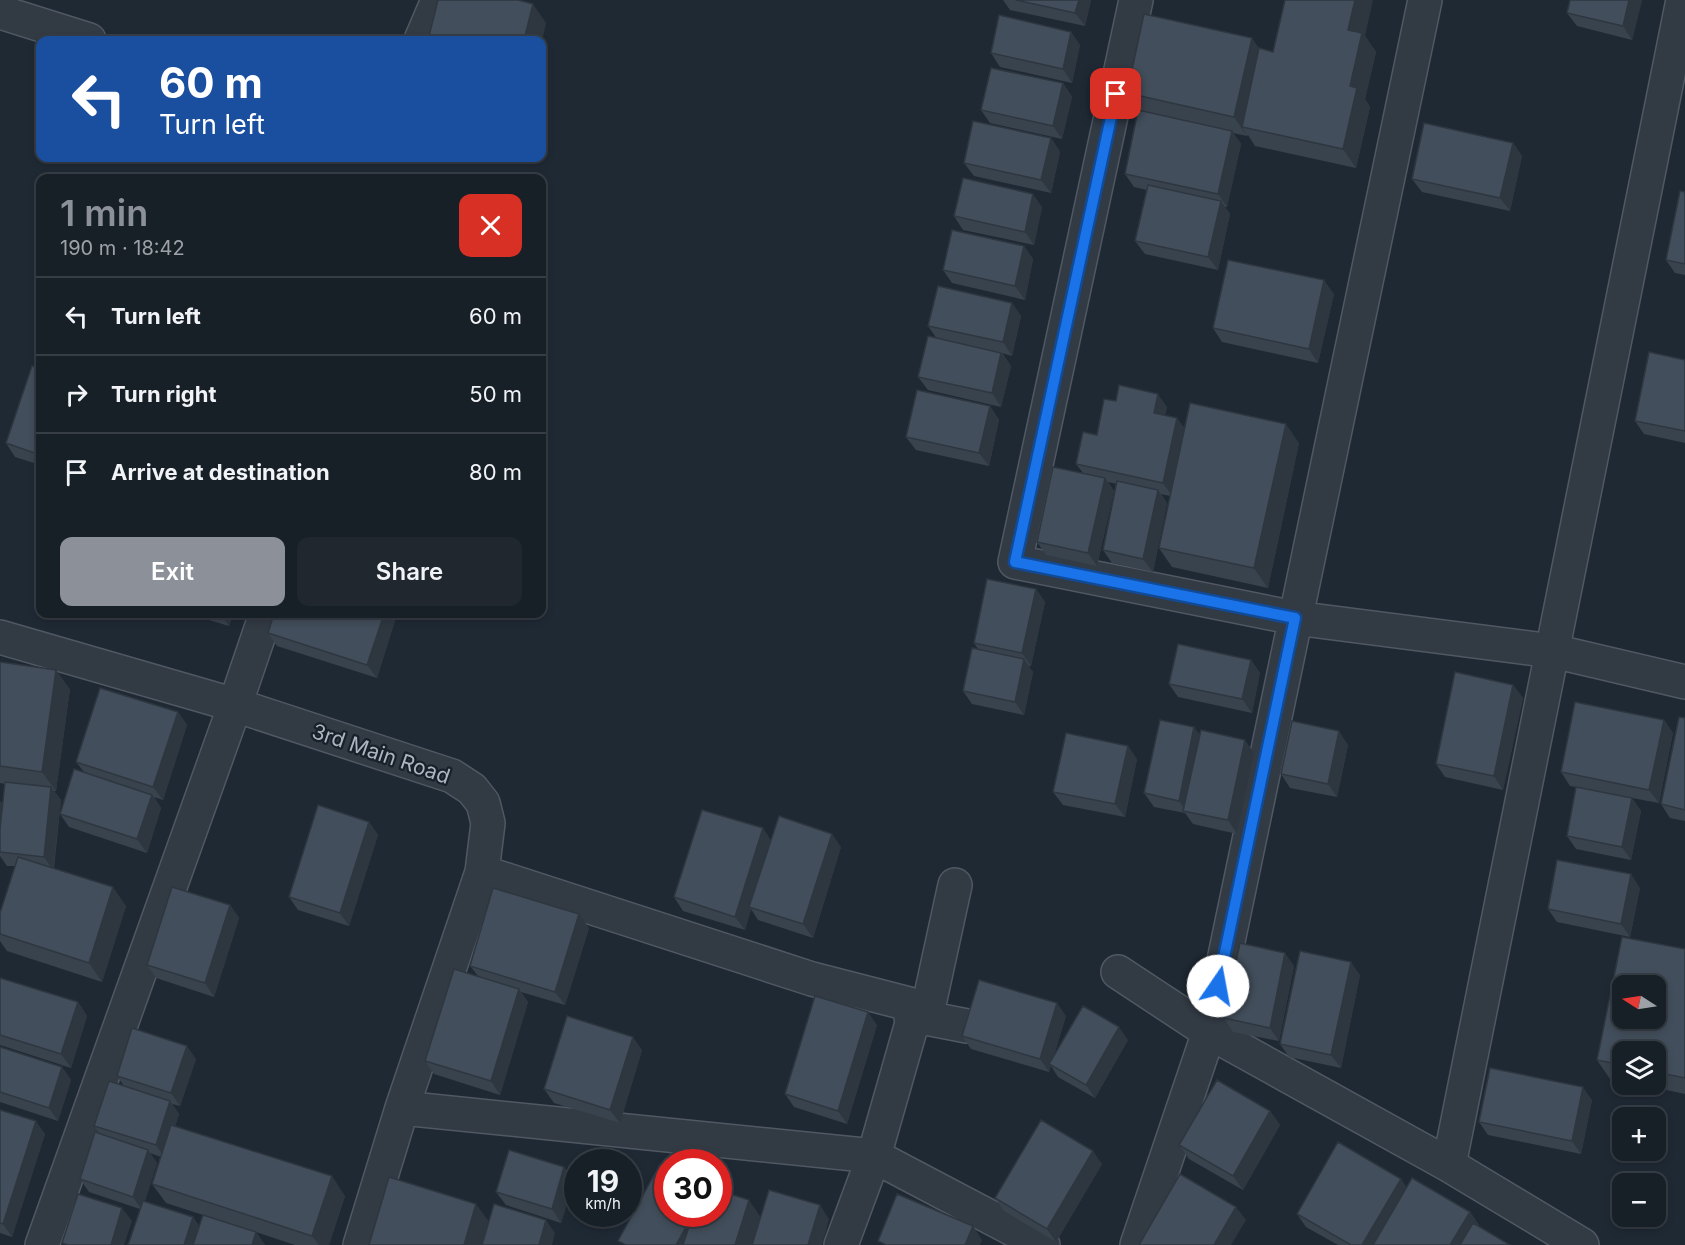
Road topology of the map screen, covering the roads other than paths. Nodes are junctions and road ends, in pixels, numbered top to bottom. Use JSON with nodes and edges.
{"nodes":[{"id":1,"x":438,"y":0,"type":"edge"},
{"id":2,"x":1136,"y":0,"type":"edge"},
{"id":3,"x":1425,"y":0,"type":"edge"},
{"id":4,"x":1683,"y":0,"type":"edge"},
{"id":5,"x":0,"y":12,"type":"edge"},
{"id":6,"x":76,"y":36,"type":"edge"},
{"id":7,"x":423,"y":36,"type":"edge"},
{"id":8,"x":265,"y":618,"type":"edge"},
{"id":9,"x":1295,"y":618,"type":"junction"},
{"id":10,"x":0,"y":637,"type":"edge"},
{"id":11,"x":1553,"y":651,"type":"junction"},
{"id":12,"x":1685,"y":682,"type":"edge"},
{"id":13,"x":235,"y":705,"type":"junction"},
{"id":14,"x":482,"y":872,"type":"junction"},
{"id":15,"x":955,"y":885,"type":"dead end"},
{"id":16,"x":1118,"y":972,"type":"dead end"},
{"id":17,"x":919,"y":1020,"type":"junction"},
{"id":18,"x":967,"y":1026,"type":"edge"},
{"id":19,"x":1209,"y":1032,"type":"junction"},
{"id":20,"x":402,"y":1108,"type":"junction"},
{"id":21,"x":874,"y":1156,"type":"junction"},
{"id":22,"x":1449,"y":1165,"type":"junction"},
{"id":23,"x":42,"y":1245,"type":"edge"},
{"id":24,"x":360,"y":1245,"type":"edge"},
{"id":25,"x":841,"y":1245,"type":"edge"},
{"id":26,"x":1043,"y":1245,"type":"edge"},
{"id":27,"x":1137,"y":1245,"type":"edge"},
{"id":28,"x":1582,"y":1245,"type":"edge"}],
"edges":[{"from":1,"to":7,"type":"street"},
{"from":2,"to":9,"type":"street"},
{"from":3,"to":9,"type":"street"},
{"from":4,"to":11,"type":"street"},
{"from":5,"to":6,"type":"street"},
{"from":8,"to":13,"type":"street"},
{"from":9,"to":11,"type":"street"},
{"from":9,"to":19,"type":"street"},
{"from":10,"to":13,"type":"street","name":"3rd Main Road"},
{"from":11,"to":12,"type":"street"},
{"from":11,"to":22,"type":"street"},
{"from":13,"to":14,"type":"street","name":"3rd Main Road"},
{"from":13,"to":23,"type":"street"},
{"from":14,"to":17,"type":"street"},
{"from":14,"to":20,"type":"street","name":"3rd Main Road"},
{"from":15,"to":17,"type":"street"},
{"from":16,"to":19,"type":"street"},
{"from":17,"to":18,"type":"street"},
{"from":17,"to":21,"type":"street"},
{"from":19,"to":22,"type":"street"},
{"from":19,"to":27,"type":"street"},
{"from":20,"to":21,"type":"street"},
{"from":20,"to":24,"type":"street","name":"3rd Main Road"},
{"from":21,"to":25,"type":"street"},
{"from":21,"to":26,"type":"street"},
{"from":22,"to":28,"type":"street"}]}
